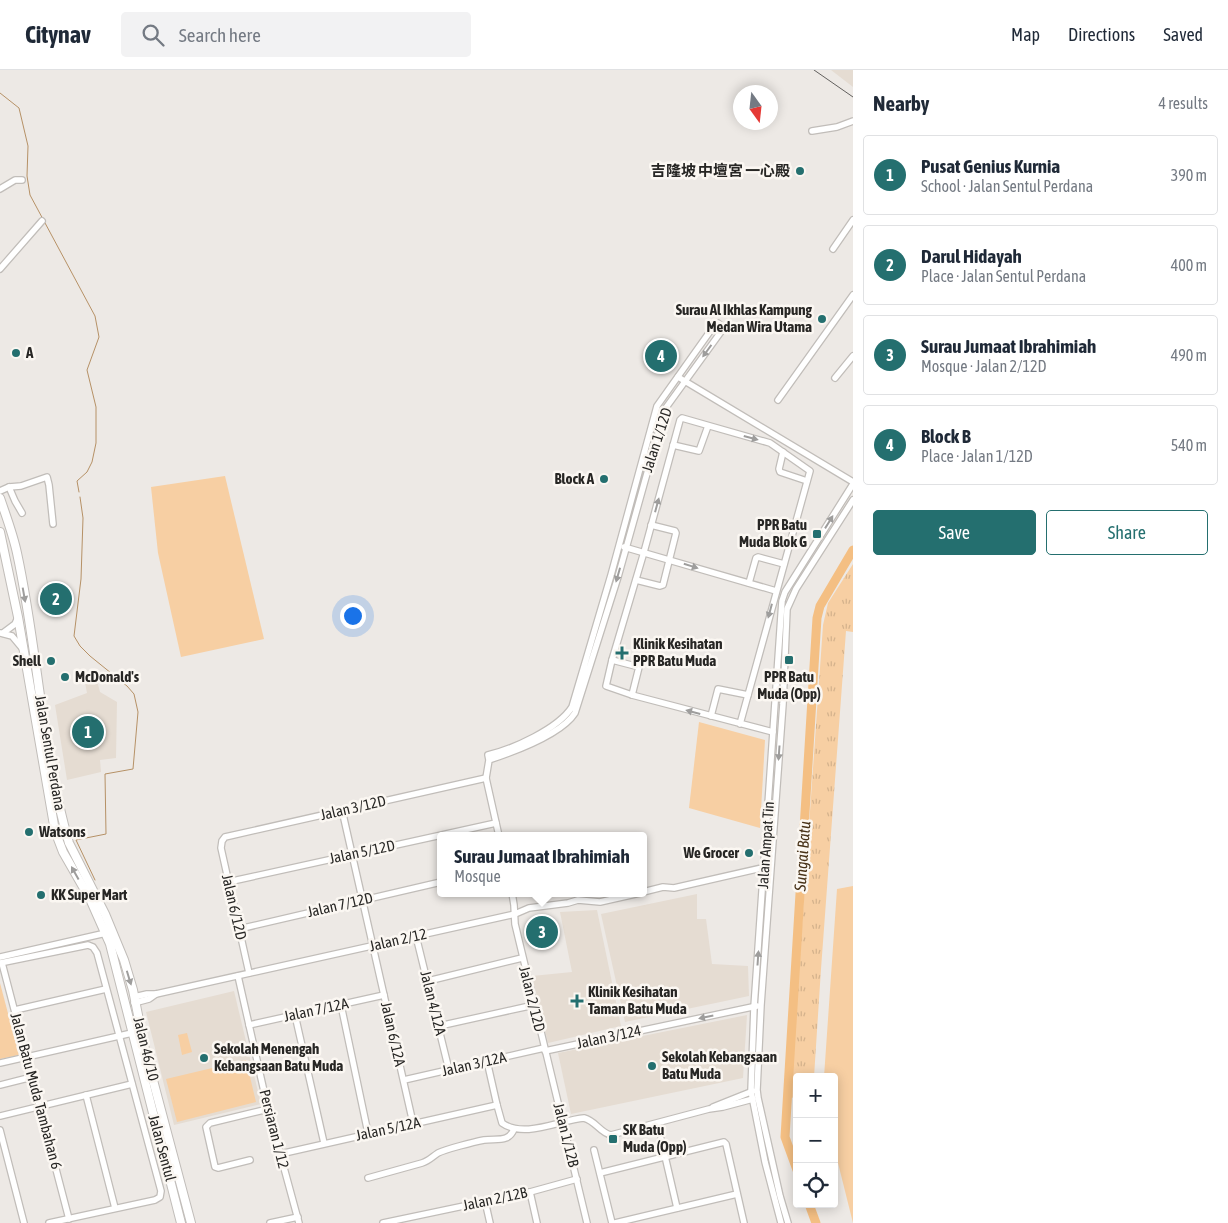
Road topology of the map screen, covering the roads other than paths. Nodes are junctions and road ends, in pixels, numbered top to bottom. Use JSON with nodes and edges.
{"nodes":[{"id":1,"x":853,"y":121,"type":"edge"},
{"id":2,"x":812,"y":131,"type":"dead end"},
{"id":3,"x":22,"y":180,"type":"dead end"},
{"id":4,"x":0,"y":189,"type":"edge"},
{"id":5,"x":853,"y":220,"type":"edge"},
{"id":6,"x":42,"y":221,"type":"dead end"},
{"id":7,"x":833,"y":249,"type":"dead end"},
{"id":8,"x":0,"y":269,"type":"edge"},
{"id":9,"x":853,"y":295,"type":"edge"},
{"id":10,"x":853,"y":356,"type":"edge"},
{"id":11,"x":678,"y":377,"type":"junction"},
{"id":12,"x":835,"y":378,"type":"dead end"},
{"id":13,"x":685,"y":381,"type":"junction"},
{"id":14,"x":778,"y":400,"type":"dead end"},
{"id":15,"x":708,"y":426,"type":"junction"},
{"id":16,"x":673,"y":445,"type":"junction"},
{"id":17,"x":783,"y":452,"type":"junction"},
{"id":18,"x":807,"y":481,"type":"junction"},
{"id":19,"x":853,"y":483,"type":"edge"},
{"id":20,"x":9,"y":486,"type":"junction"},
{"id":21,"x":0,"y":491,"type":"edge"},
{"id":22,"x":853,"y":493,"type":"edge"},
{"id":23,"x":0,"y":498,"type":"edge"},
{"id":24,"x":853,"y":500,"type":"edge"},
{"id":25,"x":2,"y":507,"type":"edge"},
{"id":26,"x":846,"y":512,"type":"junction"},
{"id":27,"x":22,"y":513,"type":"dead end"},
{"id":28,"x":53,"y":524,"type":"dead end"},
{"id":29,"x":651,"y":525,"type":"junction"},
{"id":30,"x":0,"y":532,"type":"edge"},
{"id":31,"x":619,"y":545,"type":"junction"},
{"id":32,"x":626,"y":547,"type":"junction"},
{"id":33,"x":644,"y":552,"type":"junction"},
{"id":34,"x":670,"y":559,"type":"junction"},
{"id":35,"x":784,"y":564,"type":"junction"},
{"id":36,"x":636,"y":580,"type":"junction"},
{"id":37,"x":749,"y":583,"type":"junction"},
{"id":38,"x":776,"y":591,"type":"junction"},
{"id":39,"x":18,"y":617,"type":"junction"},
{"id":40,"x":2,"y":633,"type":"edge"},
{"id":41,"x":22,"y":648,"type":"junction"},
{"id":42,"x":612,"y":660,"type":"junction"},
{"id":43,"x":632,"y":695,"type":"junction"},
{"id":44,"x":748,"y":695,"type":"junction"},
{"id":45,"x":782,"y":704,"type":"junction"},
{"id":46,"x":711,"y":716,"type":"junction"},
{"id":47,"x":740,"y":724,"type":"junction"},
{"id":48,"x":773,"y":732,"type":"junction"},
{"id":49,"x":488,"y":758,"type":"junction"},
{"id":50,"x":486,"y":778,"type":"junction"},
{"id":51,"x":342,"y":810,"type":"junction"},
{"id":52,"x":62,"y":819,"type":"junction"},
{"id":53,"x":496,"y":823,"type":"junction"},
{"id":54,"x":456,"y":832,"type":"edge"},
{"id":55,"x":498,"y":832,"type":"edge"},
{"id":56,"x":57,"y":833,"type":"junction"},
{"id":57,"x":437,"y":836,"type":"edge"},
{"id":58,"x":222,"y":841,"type":"joint"},
{"id":59,"x":69,"y":843,"type":"junction"},
{"id":60,"x":352,"y":855,"type":"junction"},
{"id":61,"x":772,"y":866,"type":"junction"},
{"id":62,"x":764,"y":868,"type":"junction"},
{"id":63,"x":228,"y":882,"type":"junction"},
{"id":64,"x":437,"y":883,"type":"edge"},
{"id":65,"x":647,"y":892,"type":"edge"},
{"id":66,"x":512,"y":897,"type":"edge"},
{"id":67,"x":623,"y":897,"type":"edge"},
{"id":68,"x":362,"y":900,"type":"junction"},
{"id":69,"x":514,"y":914,"type":"junction"},
{"id":70,"x":239,"y":929,"type":"junction"},
{"id":71,"x":106,"y":933,"type":"junction"},
{"id":72,"x":416,"y":936,"type":"junction"},
{"id":73,"x":373,"y":946,"type":"junction"},
{"id":74,"x":522,"y":958,"type":"junction"},
{"id":75,"x":1,"y":961,"type":"edge"},
{"id":76,"x":250,"y":973,"type":"junction"},
{"id":77,"x":238,"y":976,"type":"junction"},
{"id":78,"x":428,"y":981,"type":"junction"},
{"id":79,"x":106,"y":989,"type":"junction"},
{"id":80,"x":122,"y":993,"type":"junction"},
{"id":81,"x":384,"y":995,"type":"junction"},
{"id":82,"x":133,"y":1000,"type":"junction"},
{"id":83,"x":341,"y":1005,"type":"junction"},
{"id":84,"x":534,"y":1005,"type":"junction"},
{"id":85,"x":761,"y":1005,"type":"junction"},
{"id":86,"x":754,"y":1007,"type":"junction"},
{"id":87,"x":14,"y":1010,"type":"junction"},
{"id":88,"x":126,"y":1010,"type":"junction"},
{"id":89,"x":295,"y":1015,"type":"junction"},
{"id":90,"x":138,"y":1019,"type":"junction"},
{"id":91,"x":249,"y":1025,"type":"junction"},
{"id":92,"x":439,"y":1026,"type":"junction"},
{"id":93,"x":132,"y":1033,"type":"junction"},
{"id":94,"x":119,"y":1036,"type":"junction"},
{"id":95,"x":144,"y":1044,"type":"junction"},
{"id":96,"x":544,"y":1049,"type":"junction"},
{"id":97,"x":27,"y":1057,"type":"junction"},
{"id":98,"x":487,"y":1061,"type":"junction"},
{"id":99,"x":0,"y":1064,"type":"edge"},
{"id":100,"x":449,"y":1070,"type":"junction"},
{"id":101,"x":142,"y":1074,"type":"joint"},
{"id":102,"x":32,"y":1077,"type":"junction"},
{"id":103,"x":404,"y":1080,"type":"junction"},
{"id":104,"x":132,"y":1084,"type":"junction"},
{"id":105,"x":0,"y":1085,"type":"edge"},
{"id":106,"x":754,"y":1091,"type":"junction"},
{"id":107,"x":86,"y":1095,"type":"junction"},
{"id":108,"x":157,"y":1095,"type":"joint"},
{"id":109,"x":754,"y":1099,"type":"junction"},
{"id":110,"x":497,"y":1105,"type":"junction"},
{"id":111,"x":40,"y":1106,"type":"junction"},
{"id":112,"x":268,"y":1109,"type":"junction"},
{"id":113,"x":709,"y":1109,"type":"junction"},
{"id":114,"x":0,"y":1116,"type":"edge"},
{"id":115,"x":563,"y":1122,"type":"junction"},
{"id":116,"x":413,"y":1123,"type":"junction"},
{"id":117,"x":514,"y":1129,"type":"junction"},
{"id":118,"x":0,"y":1130,"type":"edge"},
{"id":119,"x":368,"y":1133,"type":"junction"},
{"id":120,"x":661,"y":1139,"type":"dead end"},
{"id":121,"x":324,"y":1143,"type":"junction"},
{"id":122,"x":594,"y":1150,"type":"dead end"},
{"id":123,"x":280,"y":1154,"type":"junction"},
{"id":124,"x":665,"y":1157,"type":"junction"},
{"id":125,"x":250,"y":1160,"type":"dead end"},
{"id":126,"x":600,"y":1173,"type":"junction"},
{"id":127,"x":368,"y":1178,"type":"dead end"},
{"id":128,"x":577,"y":1179,"type":"junction"},
{"id":129,"x":530,"y":1192,"type":"junction"},
{"id":130,"x":737,"y":1194,"type":"junction"},
{"id":131,"x":485,"y":1201,"type":"junction"},
{"id":132,"x":115,"y":1208,"type":"junction"},
{"id":133,"x":677,"y":1208,"type":"junction"},
{"id":134,"x":69,"y":1219,"type":"junction"},
{"id":135,"x":298,"y":1220,"type":"edge"},
{"id":136,"x":24,"y":1223,"type":"edge"},
{"id":137,"x":49,"y":1223,"type":"edge"},
{"id":138,"x":181,"y":1223,"type":"edge"},
{"id":139,"x":191,"y":1223,"type":"edge"},
{"id":140,"x":270,"y":1223,"type":"edge"},
{"id":141,"x":384,"y":1223,"type":"edge"},
{"id":142,"x":490,"y":1223,"type":"edge"},
{"id":143,"x":537,"y":1223,"type":"edge"},
{"id":144,"x":587,"y":1223,"type":"edge"},
{"id":145,"x":613,"y":1223,"type":"edge"},
{"id":146,"x":744,"y":1223,"type":"edge"},
{"id":147,"x":781,"y":1223,"type":"edge"},
{"id":148,"x":788,"y":1223,"type":"edge"}],
"edges":[{"from":1,"to":2,"type":"street"},
{"from":3,"to":4,"type":"street"},
{"from":5,"to":7,"type":"street"},
{"from":6,"to":8,"type":"street"},
{"from":9,"to":14,"type":"street"},
{"from":10,"to":12,"type":"street"},
{"from":11,"to":13,"type":"street"},
{"from":11,"to":13,"type":"street","name":"Jalan 1/12D","one_way":true},
{"from":11,"to":31,"type":"street","name":"Jalan 1/12D"},
{"from":13,"to":19,"type":"street"},
{"from":13,"to":32,"type":"street","name":"Jalan 1/12D"},
{"from":15,"to":16,"type":"street"},
{"from":15,"to":16,"type":"street"},
{"from":15,"to":17,"type":"street","one_way":true},
{"from":29,"to":16,"type":"street","one_way":true},
{"from":17,"to":18,"type":"street"},
{"from":17,"to":18,"type":"street"},
{"from":18,"to":35,"type":"street"},
{"from":48,"to":19,"type":"street","name":"Jalan Ampat Tin","one_way":true},
{"from":20,"to":21,"type":"street"},
{"from":20,"to":27,"type":"street"},
{"from":20,"to":28,"type":"street"},
{"from":22,"to":26,"type":"street"},
{"from":23,"to":25,"type":"main road","name":"Jalan Sentul Perdana"},
{"from":24,"to":26,"type":"street","name":"Jalan Ampat Tin"},
{"from":25,"to":52,"type":"main road","name":"Jalan Sentul Perdana","one_way":true},
{"from":26,"to":45,"type":"street","name":"Jalan Ampat Tin"},
{"from":29,"to":33,"type":"street"},
{"from":29,"to":34,"type":"street"},
{"from":30,"to":39,"type":"main road","name":"Jalan Sentul Perdana"},
{"from":31,"to":32,"type":"street"},
{"from":31,"to":49,"type":"street","name":"Jalan 1/12D"},
{"from":32,"to":33,"type":"street"},
{"from":32,"to":49,"type":"street","name":"Jalan 1/12D","one_way":true},
{"from":33,"to":34,"type":"street"},
{"from":33,"to":36,"type":"street"},
{"from":34,"to":36,"type":"street"},
{"from":34,"to":37,"type":"street","one_way":true},
{"from":35,"to":37,"type":"street"},
{"from":35,"to":38,"type":"street"},
{"from":36,"to":42,"type":"street"},
{"from":37,"to":38,"type":"street"},
{"from":38,"to":44,"type":"street","one_way":true},
{"from":39,"to":40,"type":"street"},
{"from":39,"to":41,"type":"main road","name":"Jalan Sentul Perdana"},
{"from":40,"to":41,"type":"street"},
{"from":41,"to":56,"type":"main road","name":"Jalan Sentul Perdana"},
{"from":42,"to":43,"type":"street"},
{"from":42,"to":43,"type":"street"},
{"from":46,"to":43,"type":"street","one_way":true},
{"from":44,"to":46,"type":"street"},
{"from":44,"to":47,"type":"street"},
{"from":45,"to":48,"type":"street"},
{"from":45,"to":61,"type":"street","name":"Jalan Ampat Tin","one_way":true},
{"from":46,"to":47,"type":"street"},
{"from":47,"to":48,"type":"street"},
{"from":48,"to":62,"type":"street","name":"Jalan Ampat Tin"},
{"from":49,"to":50,"type":"street"},
{"from":50,"to":51,"type":"street","name":"Jalan 3/12D"},
{"from":50,"to":53,"type":"street"},
{"from":51,"to":58,"type":"street","name":"Jalan 3/12D"},
{"from":51,"to":60,"type":"street","name":"Jalan 6/12A"},
{"from":52,"to":56,"type":"main road"},
{"from":52,"to":59,"type":"main road","name":"Jalan Sentul Perdana"},
{"from":53,"to":54,"type":"street","name":"Jalan 5/12D"},
{"from":53,"to":55,"type":"street"},
{"from":56,"to":59,"type":"main road"},
{"from":71,"to":56,"type":"main road","name":"Jalan Sentul Perdana","one_way":true},
{"from":57,"to":60,"type":"street","name":"Jalan 5/12D"},
{"from":58,"to":63,"type":"street","name":"Jalan 6/12D"},
{"from":59,"to":82,"type":"main road","name":"Jalan Sentul Perdana","one_way":true},
{"from":60,"to":63,"type":"street","name":"Jalan 5/12D"},
{"from":60,"to":68,"type":"street","name":"Jalan 6/12A"},
{"from":61,"to":62,"type":"street","name":"Jalan 2/12"},
{"from":61,"to":85,"type":"street","name":"Jalan Ampat Tin"},
{"from":62,"to":65,"type":"street","name":"Jalan 2/12"},
{"from":86,"to":62,"type":"street","name":"Jalan Ampat Tin","one_way":true},
{"from":63,"to":70,"type":"street","name":"Jalan 6/12D"},
{"from":64,"to":68,"type":"street","name":"Jalan 7/12D"},
{"from":66,"to":69,"type":"street","name":"Jalan 2/12D"},
{"from":67,"to":69,"type":"street","name":"Jalan 2/12"},
{"from":68,"to":70,"type":"street","name":"Jalan 7/12D"},
{"from":68,"to":73,"type":"street","name":"Jalan 6/12A"},
{"from":69,"to":72,"type":"street","name":"Jalan 2/12"},
{"from":69,"to":74,"type":"street","name":"Jalan 2/12D"},
{"from":70,"to":76,"type":"street","name":"Jalan 6/12D"},
{"from":71,"to":75,"type":"street"},
{"from":71,"to":80,"type":"main road","name":"Jalan Sentul Perdana"},
{"from":72,"to":73,"type":"street","name":"Jalan 2/12"},
{"from":72,"to":78,"type":"street","name":"Jalan 4/12A"},
{"from":73,"to":76,"type":"street","name":"Jalan 2/12"},
{"from":73,"to":81,"type":"street","name":"Jalan 6/12A"},
{"from":74,"to":78,"type":"street"},
{"from":74,"to":84,"type":"street","name":"Jalan 2/12D"},
{"from":75,"to":79,"type":"street"},
{"from":75,"to":87,"type":"street","name":"Jalan Batu Muda Tambahan 6"},
{"from":76,"to":77,"type":"street","name":"Jalan 2/12"},
{"from":77,"to":82,"type":"street","name":"Jalan 2/12"},
{"from":77,"to":91,"type":"street","name":"Persiaran 1/12"},
{"from":78,"to":92,"type":"street","name":"Jalan 4/12A"},
{"from":79,"to":87,"type":"street"},
{"from":79,"to":94,"type":"street"},
{"from":80,"to":82,"type":"main road"},
{"from":80,"to":88,"type":"main road"},
{"from":81,"to":83,"type":"street","name":"Jalan 7/12A"},
{"from":81,"to":103,"type":"street","name":"Jalan 6/12A"},
{"from":82,"to":88,"type":"main road"},
{"from":82,"to":90,"type":"main road","name":"Jalan 46/10"},
{"from":83,"to":89,"type":"street","name":"Jalan 7/12A"},
{"from":83,"to":119,"type":"street"},
{"from":84,"to":92,"type":"street"},
{"from":84,"to":96,"type":"street","name":"Jalan 2/12D"},
{"from":85,"to":86,"type":"street","name":"Jalan 3/124"},
{"from":85,"to":106,"type":"street","name":"Jalan Ampat Tin"},
{"from":86,"to":96,"type":"street","name":"Jalan 3/124","one_way":true},
{"from":86,"to":106,"type":"street","name":"Jalan Ampat Tin"},
{"from":87,"to":97,"type":"street","name":"Jalan Batu Muda Tambahan 6"},
{"from":88,"to":93,"type":"main road","name":"Jalan 46/10"},
{"from":89,"to":91,"type":"street","name":"Jalan 7/12A"},
{"from":89,"to":121,"type":"street"},
{"from":90,"to":93,"type":"main road"},
{"from":90,"to":95,"type":"main road","name":"Jalan 46/10"},
{"from":91,"to":112,"type":"street","name":"Persiaran 1/12"},
{"from":92,"to":100,"type":"street","name":"Jalan 4/12A"},
{"from":93,"to":94,"type":"street"},
{"from":93,"to":95,"type":"main road"},
{"from":93,"to":101,"type":"main road","name":"Jalan 46/10"},
{"from":94,"to":97,"type":"street"},
{"from":94,"to":104,"type":"street"},
{"from":95,"to":108,"type":"main road","name":"Jalan 46/10"},
{"from":96,"to":98,"type":"street","name":"Jalan 3/12A"},
{"from":96,"to":115,"type":"street","name":"Jalan 1/12B"},
{"from":97,"to":99,"type":"street"},
{"from":97,"to":102,"type":"street","name":"Jalan Batu Muda Tambahan 6"},
{"from":98,"to":100,"type":"street","name":"Jalan 3/12A"},
{"from":98,"to":110,"type":"street"},
{"from":100,"to":103,"type":"street","name":"Jalan 3/12A"},
{"from":101,"to":138,"type":"main road","name":"Jalan Sentul"},
{"from":102,"to":105,"type":"street"},
{"from":102,"to":111,"type":"street","name":"Jalan Batu Muda Tambahan 6"},
{"from":103,"to":116,"type":"street","name":"Jalan 6/12A"},
{"from":104,"to":107,"type":"street"},
{"from":104,"to":132,"type":"street"},
{"from":106,"to":109,"type":"street","name":"Jalan Ampat Tin"},
{"from":106,"to":113,"type":"street"},
{"from":107,"to":111,"type":"street"},
{"from":107,"to":132,"type":"street"},
{"from":108,"to":139,"type":"main road","name":"Jalan Sentul"},
{"from":109,"to":113,"type":"street"},
{"from":109,"to":147,"type":"street","name":"Jalan Ampat Tin"},
{"from":109,"to":148,"type":"street","name":"Jalan Ampat Tin"},
{"from":110,"to":116,"type":"street","name":"Jalan 5/12A"},
{"from":110,"to":117,"type":"street"},
{"from":111,"to":114,"type":"street"},
{"from":111,"to":134,"type":"street","name":"Jalan Batu Muda Tambahan 6"},
{"from":112,"to":123,"type":"street","name":"Persiaran 1/12"},
{"from":112,"to":125,"type":"street"},
{"from":113,"to":115,"type":"street"},
{"from":115,"to":117,"type":"street"},
{"from":115,"to":128,"type":"street","name":"Jalan 1/12B"},
{"from":116,"to":119,"type":"street","name":"Jalan 5/12A"},
{"from":117,"to":127,"type":"street"},
{"from":118,"to":136,"type":"street"},
{"from":119,"to":121,"type":"street","name":"Jalan 5/12A"},
{"from":120,"to":124,"type":"street"},
{"from":121,"to":123,"type":"street","name":"Jalan 5/12A"},
{"from":122,"to":126,"type":"street"},
{"from":123,"to":135,"type":"street","name":"Persiaran 1/12"},
{"from":124,"to":126,"type":"street"},
{"from":124,"to":130,"type":"street"},
{"from":124,"to":133,"type":"street"},
{"from":126,"to":145,"type":"street"},
{"from":128,"to":129,"type":"street","name":"Jalan 2/12B"},
{"from":128,"to":144,"type":"street","name":"Jalan 1/12B"},
{"from":129,"to":131,"type":"street","name":"Jalan 2/12B"},
{"from":129,"to":143,"type":"street"},
{"from":130,"to":133,"type":"street"},
{"from":130,"to":146,"type":"street"},
{"from":131,"to":141,"type":"street","name":"Jalan 2/12B"},
{"from":131,"to":142,"type":"street"},
{"from":132,"to":134,"type":"street"},
{"from":133,"to":145,"type":"street"},
{"from":134,"to":137,"type":"street"},
{"from":135,"to":140,"type":"street"}]}
